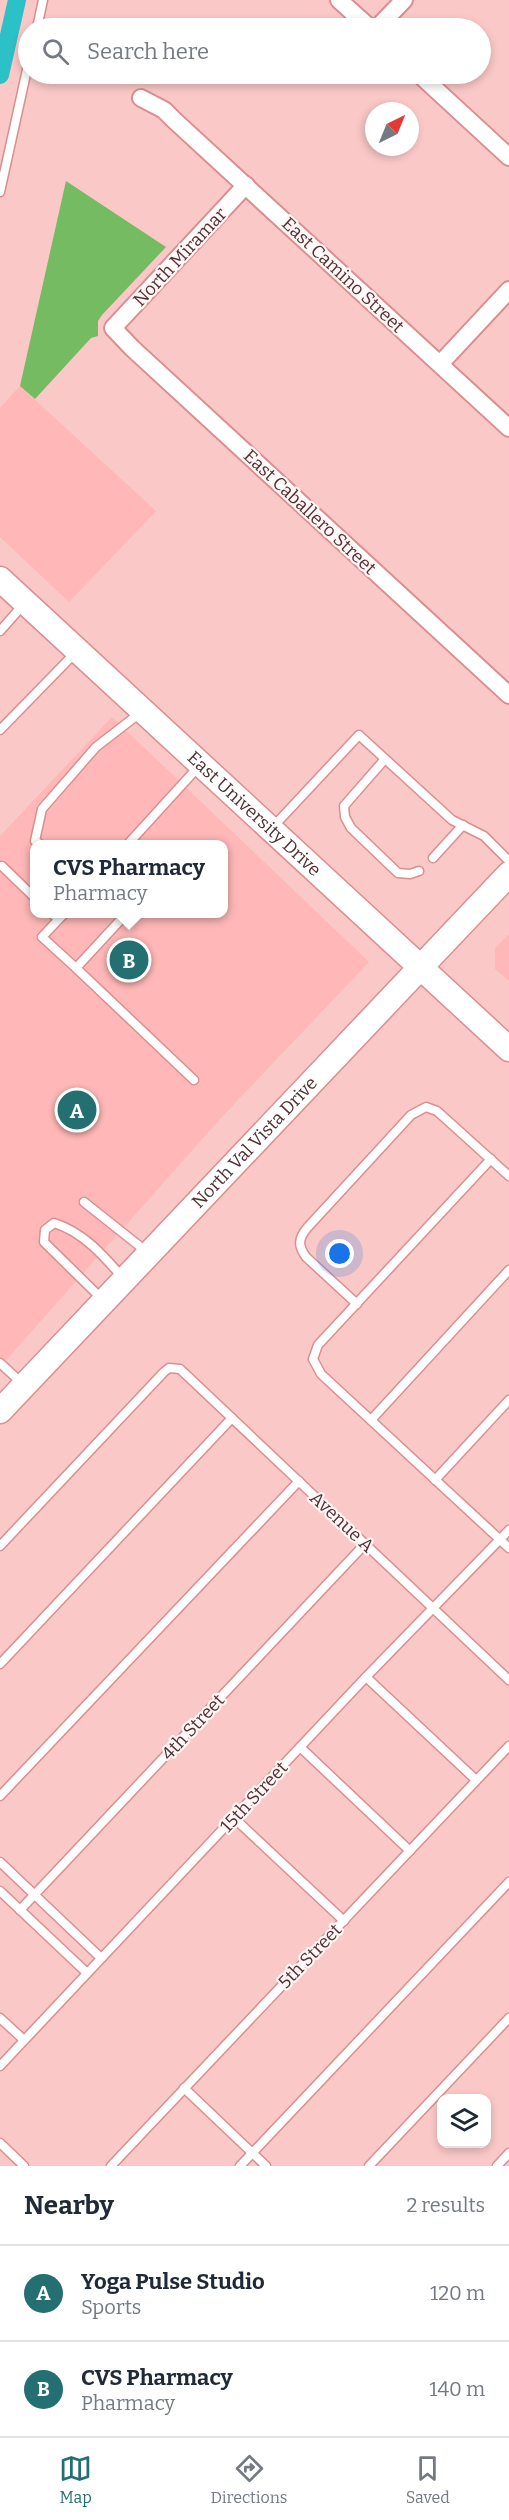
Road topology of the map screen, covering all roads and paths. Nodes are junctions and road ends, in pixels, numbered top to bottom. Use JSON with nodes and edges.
{"nodes":[{"id":1,"x":43,"y":0,"type":"edge"},
{"id":2,"x":339,"y":0,"type":"edge"},
{"id":3,"x":404,"y":0,"type":"edge"},
{"id":4,"x":39,"y":18,"type":"edge"},
{"id":5,"x":359,"y":18,"type":"edge"},
{"id":6,"x":387,"y":18,"type":"edge"},
{"id":7,"x":24,"y":84,"type":"edge"},
{"id":8,"x":429,"y":84,"type":"edge"},
{"id":9,"x":141,"y":98,"type":"dead end"},
{"id":10,"x":509,"y":157,"type":"edge"},
{"id":11,"x":246,"y":185,"type":"junction"},
{"id":12,"x":0,"y":192,"type":"edge"},
{"id":13,"x":509,"y":290,"type":"edge"},
{"id":14,"x":113,"y":328,"type":"joint"},
{"id":15,"x":440,"y":364,"type":"junction"},
{"id":16,"x":509,"y":428,"type":"edge"},
{"id":17,"x":0,"y":579,"type":"edge"},
{"id":18,"x":26,"y":602,"type":"junction"},
{"id":19,"x":0,"y":631,"type":"edge"},
{"id":20,"x":78,"y":650,"type":"junction"},
{"id":21,"x":509,"y":695,"type":"edge"},
{"id":22,"x":142,"y":710,"type":"junction"},
{"id":23,"x":0,"y":730,"type":"edge"},
{"id":24,"x":385,"y":759,"type":"junction"},
{"id":25,"x":201,"y":765,"type":"junction"},
{"id":26,"x":463,"y":825,"type":"junction"},
{"id":27,"x":271,"y":828,"type":"junction"},
{"id":28,"x":35,"y":840,"type":"edge"},
{"id":29,"x":132,"y":840,"type":"edge"},
{"id":30,"x":433,"y":858,"type":"dead end"},
{"id":31,"x":509,"y":861,"type":"edge"},
{"id":32,"x":2,"y":866,"type":"dead end"},
{"id":33,"x":419,"y":871,"type":"dead end"},
{"id":34,"x":509,"y":874,"type":"edge"},
{"id":35,"x":30,"y":893,"type":"edge"},
{"id":36,"x":56,"y":918,"type":"edge"},
{"id":37,"x":122,"y":918,"type":"edge"},
{"id":38,"x":420,"y":967,"type":"junction"},
{"id":39,"x":76,"y":968,"type":"junction"},
{"id":40,"x":509,"y":1049,"type":"edge"},
{"id":41,"x":194,"y":1080,"type":"dead end"},
{"id":42,"x":490,"y":1159,"type":"junction"},
{"id":43,"x":509,"y":1176,"type":"edge"},
{"id":44,"x":84,"y":1202,"type":"dead end"},
{"id":45,"x":149,"y":1254,"type":"junction"},
{"id":46,"x":509,"y":1270,"type":"edge"},
{"id":47,"x":124,"y":1280,"type":"junction"},
{"id":48,"x":104,"y":1301,"type":"junction"},
{"id":49,"x":357,"y":1304,"type":"junction"},
{"id":50,"x":0,"y":1363,"type":"edge"},
{"id":51,"x":24,"y":1385,"type":"junction"},
{"id":52,"x":509,"y":1400,"type":"edge"},
{"id":53,"x":0,"y":1411,"type":"edge"},
{"id":54,"x":232,"y":1418,"type":"junction"},
{"id":55,"x":370,"y":1420,"type":"junction"},
{"id":56,"x":435,"y":1480,"type":"junction"},
{"id":57,"x":299,"y":1481,"type":"junction"},
{"id":58,"x":509,"y":1530,"type":"edge"},
{"id":59,"x":500,"y":1539,"type":"junction"},
{"id":60,"x":365,"y":1544,"type":"junction"},
{"id":61,"x":0,"y":1546,"type":"edge"},
{"id":62,"x":509,"y":1548,"type":"edge"},
{"id":63,"x":434,"y":1609,"type":"junction"},
{"id":64,"x":0,"y":1664,"type":"edge"},
{"id":65,"x":366,"y":1677,"type":"junction"},
{"id":66,"x":509,"y":1680,"type":"edge"},
{"id":67,"x":509,"y":1746,"type":"edge"},
{"id":68,"x":300,"y":1747,"type":"junction"},
{"id":69,"x":476,"y":1780,"type":"junction"},
{"id":70,"x":0,"y":1796,"type":"edge"},
{"id":71,"x":234,"y":1818,"type":"junction"},
{"id":72,"x":410,"y":1851,"type":"junction"},
{"id":73,"x":0,"y":1862,"type":"edge"},
{"id":74,"x":509,"y":1882,"type":"edge"},
{"id":75,"x":0,"y":1892,"type":"edge"},
{"id":76,"x":35,"y":1894,"type":"junction"},
{"id":77,"x":20,"y":1910,"type":"junction"},
{"id":78,"x":344,"y":1921,"type":"junction"},
{"id":79,"x":101,"y":1958,"type":"junction"},
{"id":80,"x":87,"y":1973,"type":"junction"},
{"id":81,"x":0,"y":2018,"type":"edge"},
{"id":82,"x":509,"y":2018,"type":"edge"},
{"id":83,"x":24,"y":2040,"type":"junction"},
{"id":84,"x":0,"y":2066,"type":"edge"},
{"id":85,"x":184,"y":2088,"type":"junction"},
{"id":86,"x":0,"y":2143,"type":"edge"},
{"id":87,"x":252,"y":2153,"type":"junction"},
{"id":88,"x":509,"y":2153,"type":"edge"},
{"id":89,"x":24,"y":2166,"type":"edge"},
{"id":90,"x":111,"y":2166,"type":"edge"},
{"id":91,"x":240,"y":2166,"type":"edge"},
{"id":92,"x":266,"y":2166,"type":"edge"},
{"id":93,"x":369,"y":2166,"type":"edge"},
{"id":94,"x":497,"y":2166,"type":"edge"}],
"edges":[{"from":1,"to":4,"type":"lane"},
{"from":2,"to":5,"type":"street"},
{"from":3,"to":6,"type":"street"},
{"from":7,"to":12,"type":"lane"},
{"from":8,"to":10,"type":"street"},
{"from":9,"to":11,"type":"street","name":"East Camino Street"},
{"from":11,"to":14,"type":"street","name":"North Miramar"},
{"from":11,"to":15,"type":"street","name":"East Camino Street"},
{"from":13,"to":15,"type":"street"},
{"from":14,"to":21,"type":"street","name":"East Caballero Street"},
{"from":15,"to":16,"type":"street","name":"East Camino Street"},
{"from":17,"to":18,"type":"main road","name":"East University Drive"},
{"from":18,"to":19,"type":"lane"},
{"from":18,"to":20,"type":"main road","name":"East University Drive"},
{"from":20,"to":22,"type":"main road","name":"East University Drive"},
{"from":20,"to":23,"type":"lane"},
{"from":22,"to":25,"type":"main road","name":"East University Drive"},
{"from":22,"to":28,"type":"lane"},
{"from":24,"to":26,"type":"lane"},
{"from":24,"to":27,"type":"lane"},
{"from":24,"to":33,"type":"lane"},
{"from":25,"to":27,"type":"main road","name":"East University Drive"},
{"from":25,"to":29,"type":"lane"},
{"from":26,"to":30,"type":"lane"},
{"from":26,"to":31,"type":"lane"},
{"from":27,"to":38,"type":"main road","name":"East University Drive"},
{"from":32,"to":35,"type":"lane"},
{"from":34,"to":38,"type":"main road","name":"North Val Vista Drive"},
{"from":36,"to":39,"type":"lane"},
{"from":37,"to":39,"type":"lane"},
{"from":38,"to":40,"type":"main road","name":"East University Drive"},
{"from":38,"to":45,"type":"main road","name":"North Val Vista Drive"},
{"from":39,"to":41,"type":"lane"},
{"from":42,"to":43,"type":"lane"},
{"from":42,"to":49,"type":"lane"},
{"from":42,"to":49,"type":"lane"},
{"from":44,"to":45,"type":"lane"},
{"from":45,"to":47,"type":"main road","name":"North Val Vista Drive"},
{"from":46,"to":55,"type":"lane"},
{"from":47,"to":48,"type":"main road","name":"North Val Vista Drive"},
{"from":47,"to":48,"type":"lane"},
{"from":48,"to":51,"type":"main road","name":"North Val Vista Drive"},
{"from":49,"to":55,"type":"lane"},
{"from":50,"to":51,"type":"lane"},
{"from":51,"to":53,"type":"main road","name":"North Val Vista Drive"},
{"from":52,"to":56,"type":"lane"},
{"from":54,"to":57,"type":"lane","name":"Avenue A"},
{"from":54,"to":61,"type":"lane","name":"Avenue A"},
{"from":54,"to":64,"type":"lane"},
{"from":55,"to":56,"type":"lane"},
{"from":56,"to":59,"type":"lane"},
{"from":57,"to":60,"type":"lane","name":"Avenue A"},
{"from":57,"to":70,"type":"lane"},
{"from":58,"to":59,"type":"lane","name":"15th Street"},
{"from":59,"to":62,"type":"lane"},
{"from":59,"to":63,"type":"lane","name":"15th Street"},
{"from":60,"to":63,"type":"lane","name":"Avenue A"},
{"from":60,"to":76,"type":"lane","name":"4th Street"},
{"from":63,"to":65,"type":"lane","name":"15th Street"},
{"from":63,"to":66,"type":"lane","name":"Avenue A"},
{"from":65,"to":68,"type":"lane","name":"15th Street"},
{"from":65,"to":69,"type":"lane"},
{"from":67,"to":69,"type":"lane","name":"5th Street"},
{"from":68,"to":71,"type":"lane","name":"15th Street"},
{"from":68,"to":72,"type":"lane"},
{"from":69,"to":72,"type":"lane","name":"5th Street"},
{"from":71,"to":78,"type":"lane"},
{"from":71,"to":79,"type":"lane","name":"15th Street"},
{"from":72,"to":78,"type":"lane","name":"5th Street"},
{"from":73,"to":76,"type":"lane"},
{"from":74,"to":87,"type":"lane"},
{"from":75,"to":77,"type":"lane"},
{"from":76,"to":77,"type":"lane","name":"4th Street"},
{"from":76,"to":79,"type":"lane"},
{"from":77,"to":80,"type":"lane"},
{"from":78,"to":85,"type":"lane","name":"5th Street"},
{"from":79,"to":80,"type":"lane","name":"15th Street"},
{"from":80,"to":83,"type":"lane","name":"15th Street"},
{"from":81,"to":83,"type":"lane"},
{"from":82,"to":93,"type":"lane"},
{"from":83,"to":84,"type":"lane","name":"15th Street"},
{"from":85,"to":87,"type":"lane"},
{"from":85,"to":90,"type":"lane","name":"5th Street"},
{"from":86,"to":89,"type":"lane"},
{"from":87,"to":91,"type":"lane"},
{"from":87,"to":92,"type":"lane"},
{"from":88,"to":94,"type":"lane"}]}
